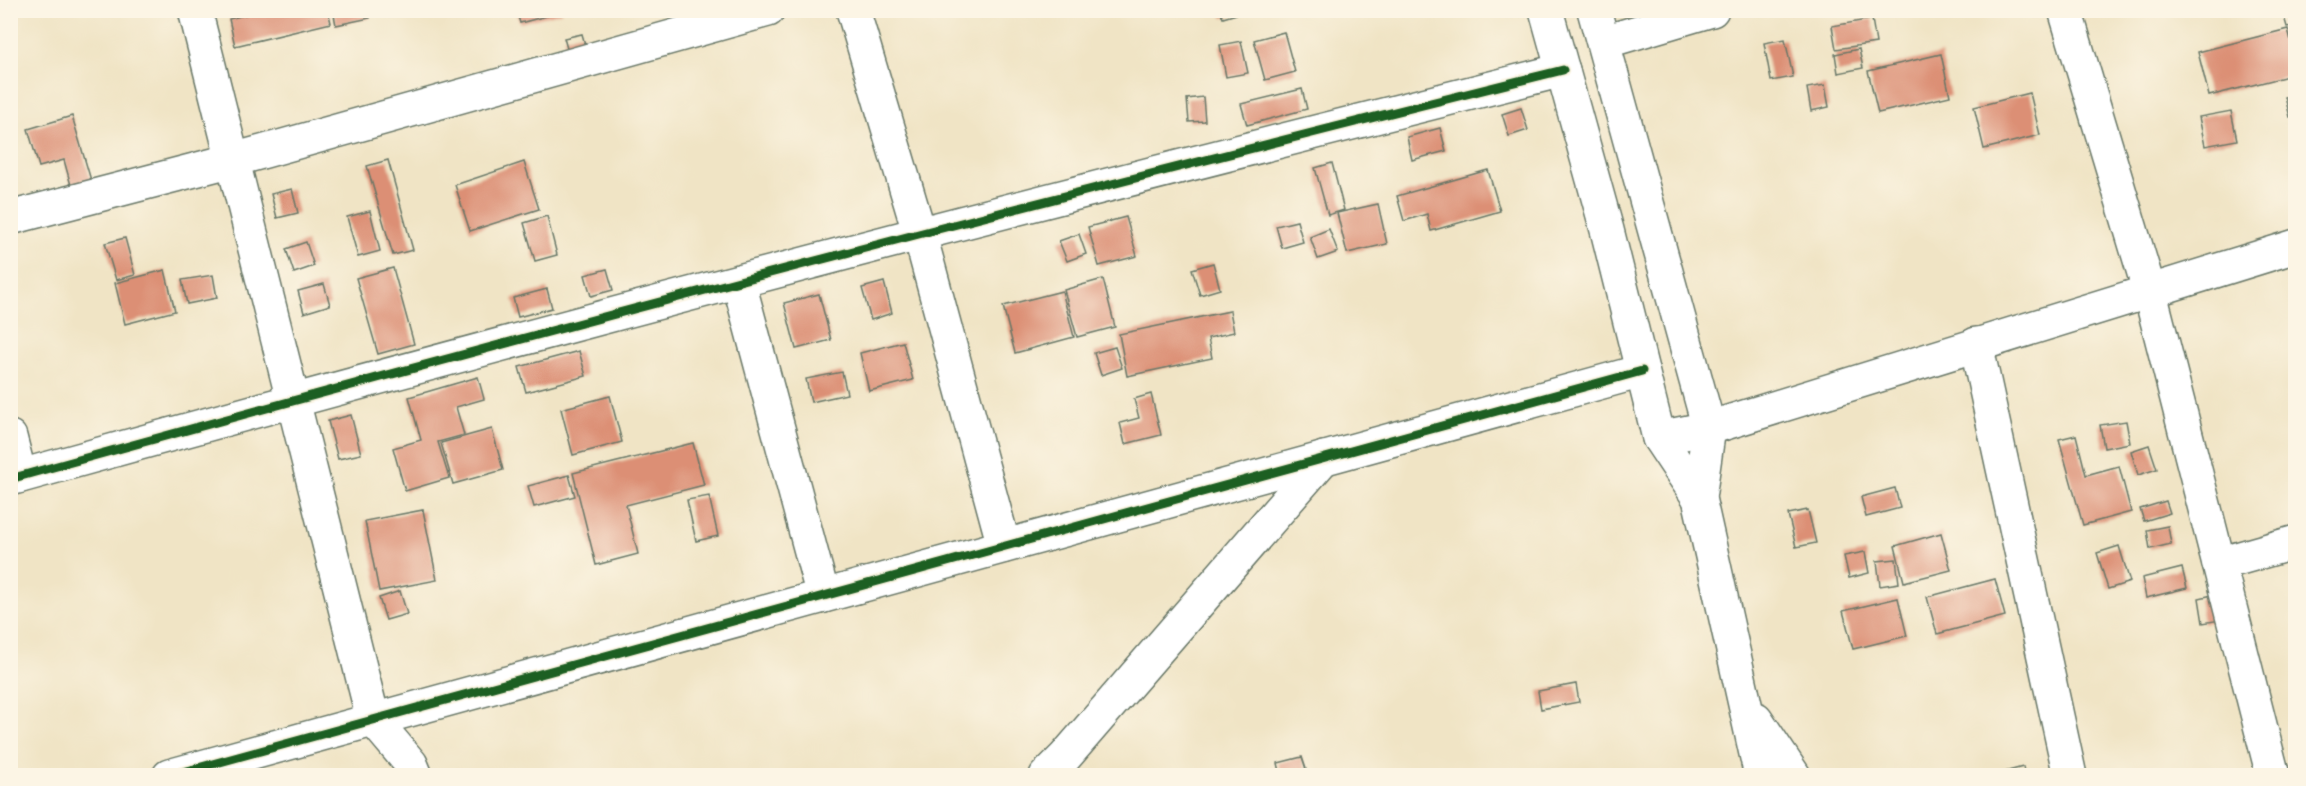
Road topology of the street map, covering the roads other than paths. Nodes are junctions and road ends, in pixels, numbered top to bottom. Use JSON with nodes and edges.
{"nodes":[{"id":1,"x":195,"y":10,"type":"edge"},
{"id":2,"x":768,"y":10,"type":"edge"},
{"id":3,"x":853,"y":10,"type":"edge"},
{"id":4,"x":1546,"y":10,"type":"edge"},
{"id":5,"x":1594,"y":10,"type":"edge"},
{"id":6,"x":1712,"y":10,"type":"edge"},
{"id":7,"x":2065,"y":10,"type":"edge"},
{"id":8,"x":1604,"y":42,"type":"junction"},
{"id":9,"x":1563,"y":70,"type":"junction"},
{"id":10,"x":233,"y":160,"type":"junction"},
{"id":11,"x":10,"y":218,"type":"edge"},
{"id":12,"x":920,"y":235,"type":"junction"},
{"id":13,"x":2295,"y":246,"type":"edge"},
{"id":14,"x":739,"y":283,"type":"junction"},
{"id":15,"x":2150,"y":293,"type":"junction"},
{"id":16,"x":1976,"y":344,"type":"junction"},
{"id":17,"x":1642,"y":370,"type":"junction"},
{"id":18,"x":292,"y":400,"type":"junction"},
{"id":19,"x":1709,"y":428,"type":"junction"},
{"id":20,"x":10,"y":437,"type":"edge"},
{"id":21,"x":1659,"y":438,"type":"junction"},
{"id":22,"x":1324,"y":458,"type":"junction"},
{"id":23,"x":16,"y":477,"type":"edge"},
{"id":24,"x":1699,"y":498,"type":"junction"},
{"id":25,"x":2295,"y":542,"type":"edge"},
{"id":26,"x":1004,"y":546,"type":"junction"},
{"id":27,"x":2219,"y":564,"type":"junction"},
{"id":28,"x":823,"y":596,"type":"junction"},
{"id":29,"x":1745,"y":703,"type":"junction"},
{"id":30,"x":373,"y":719,"type":"junction"},
{"id":31,"x":169,"y":776,"type":"edge"},
{"id":32,"x":416,"y":776,"type":"edge"},
{"id":33,"x":1046,"y":776,"type":"edge"},
{"id":34,"x":1761,"y":776,"type":"edge"},
{"id":35,"x":1794,"y":776,"type":"edge"},
{"id":36,"x":2070,"y":776,"type":"edge"},
{"id":37,"x":2272,"y":776,"type":"edge"}],
"edges":[{"from":1,"to":10,"type":"street"},
{"from":2,"to":10,"type":"street"},
{"from":3,"to":12,"type":"street"},
{"from":4,"to":9,"type":"street"},
{"from":5,"to":8,"type":"street"},
{"from":6,"to":8,"type":"street"},
{"from":7,"to":15,"type":"street"},
{"from":8,"to":19,"type":"street"},
{"from":9,"to":12,"type":"street"},
{"from":9,"to":17,"type":"street"},
{"from":10,"to":11,"type":"street"},
{"from":10,"to":18,"type":"street"},
{"from":12,"to":14,"type":"street"},
{"from":12,"to":26,"type":"street"},
{"from":13,"to":15,"type":"street"},
{"from":14,"to":18,"type":"street"},
{"from":14,"to":28,"type":"street"},
{"from":15,"to":16,"type":"street"},
{"from":15,"to":27,"type":"street"},
{"from":16,"to":19,"type":"street"},
{"from":16,"to":36,"type":"street"},
{"from":17,"to":21,"type":"street"},
{"from":17,"to":22,"type":"street"},
{"from":18,"to":23,"type":"street"},
{"from":18,"to":30,"type":"street"},
{"from":19,"to":21,"type":"street"},
{"from":19,"to":24,"type":"street"},
{"from":20,"to":23,"type":"street"},
{"from":21,"to":24,"type":"street"},
{"from":22,"to":26,"type":"street"},
{"from":22,"to":33,"type":"street"},
{"from":24,"to":29,"type":"street"},
{"from":25,"to":27,"type":"street"},
{"from":26,"to":28,"type":"street"},
{"from":27,"to":37,"type":"street"},
{"from":28,"to":30,"type":"street"},
{"from":29,"to":34,"type":"street"},
{"from":29,"to":35,"type":"street"},
{"from":30,"to":31,"type":"street"},
{"from":30,"to":32,"type":"street"}]}
